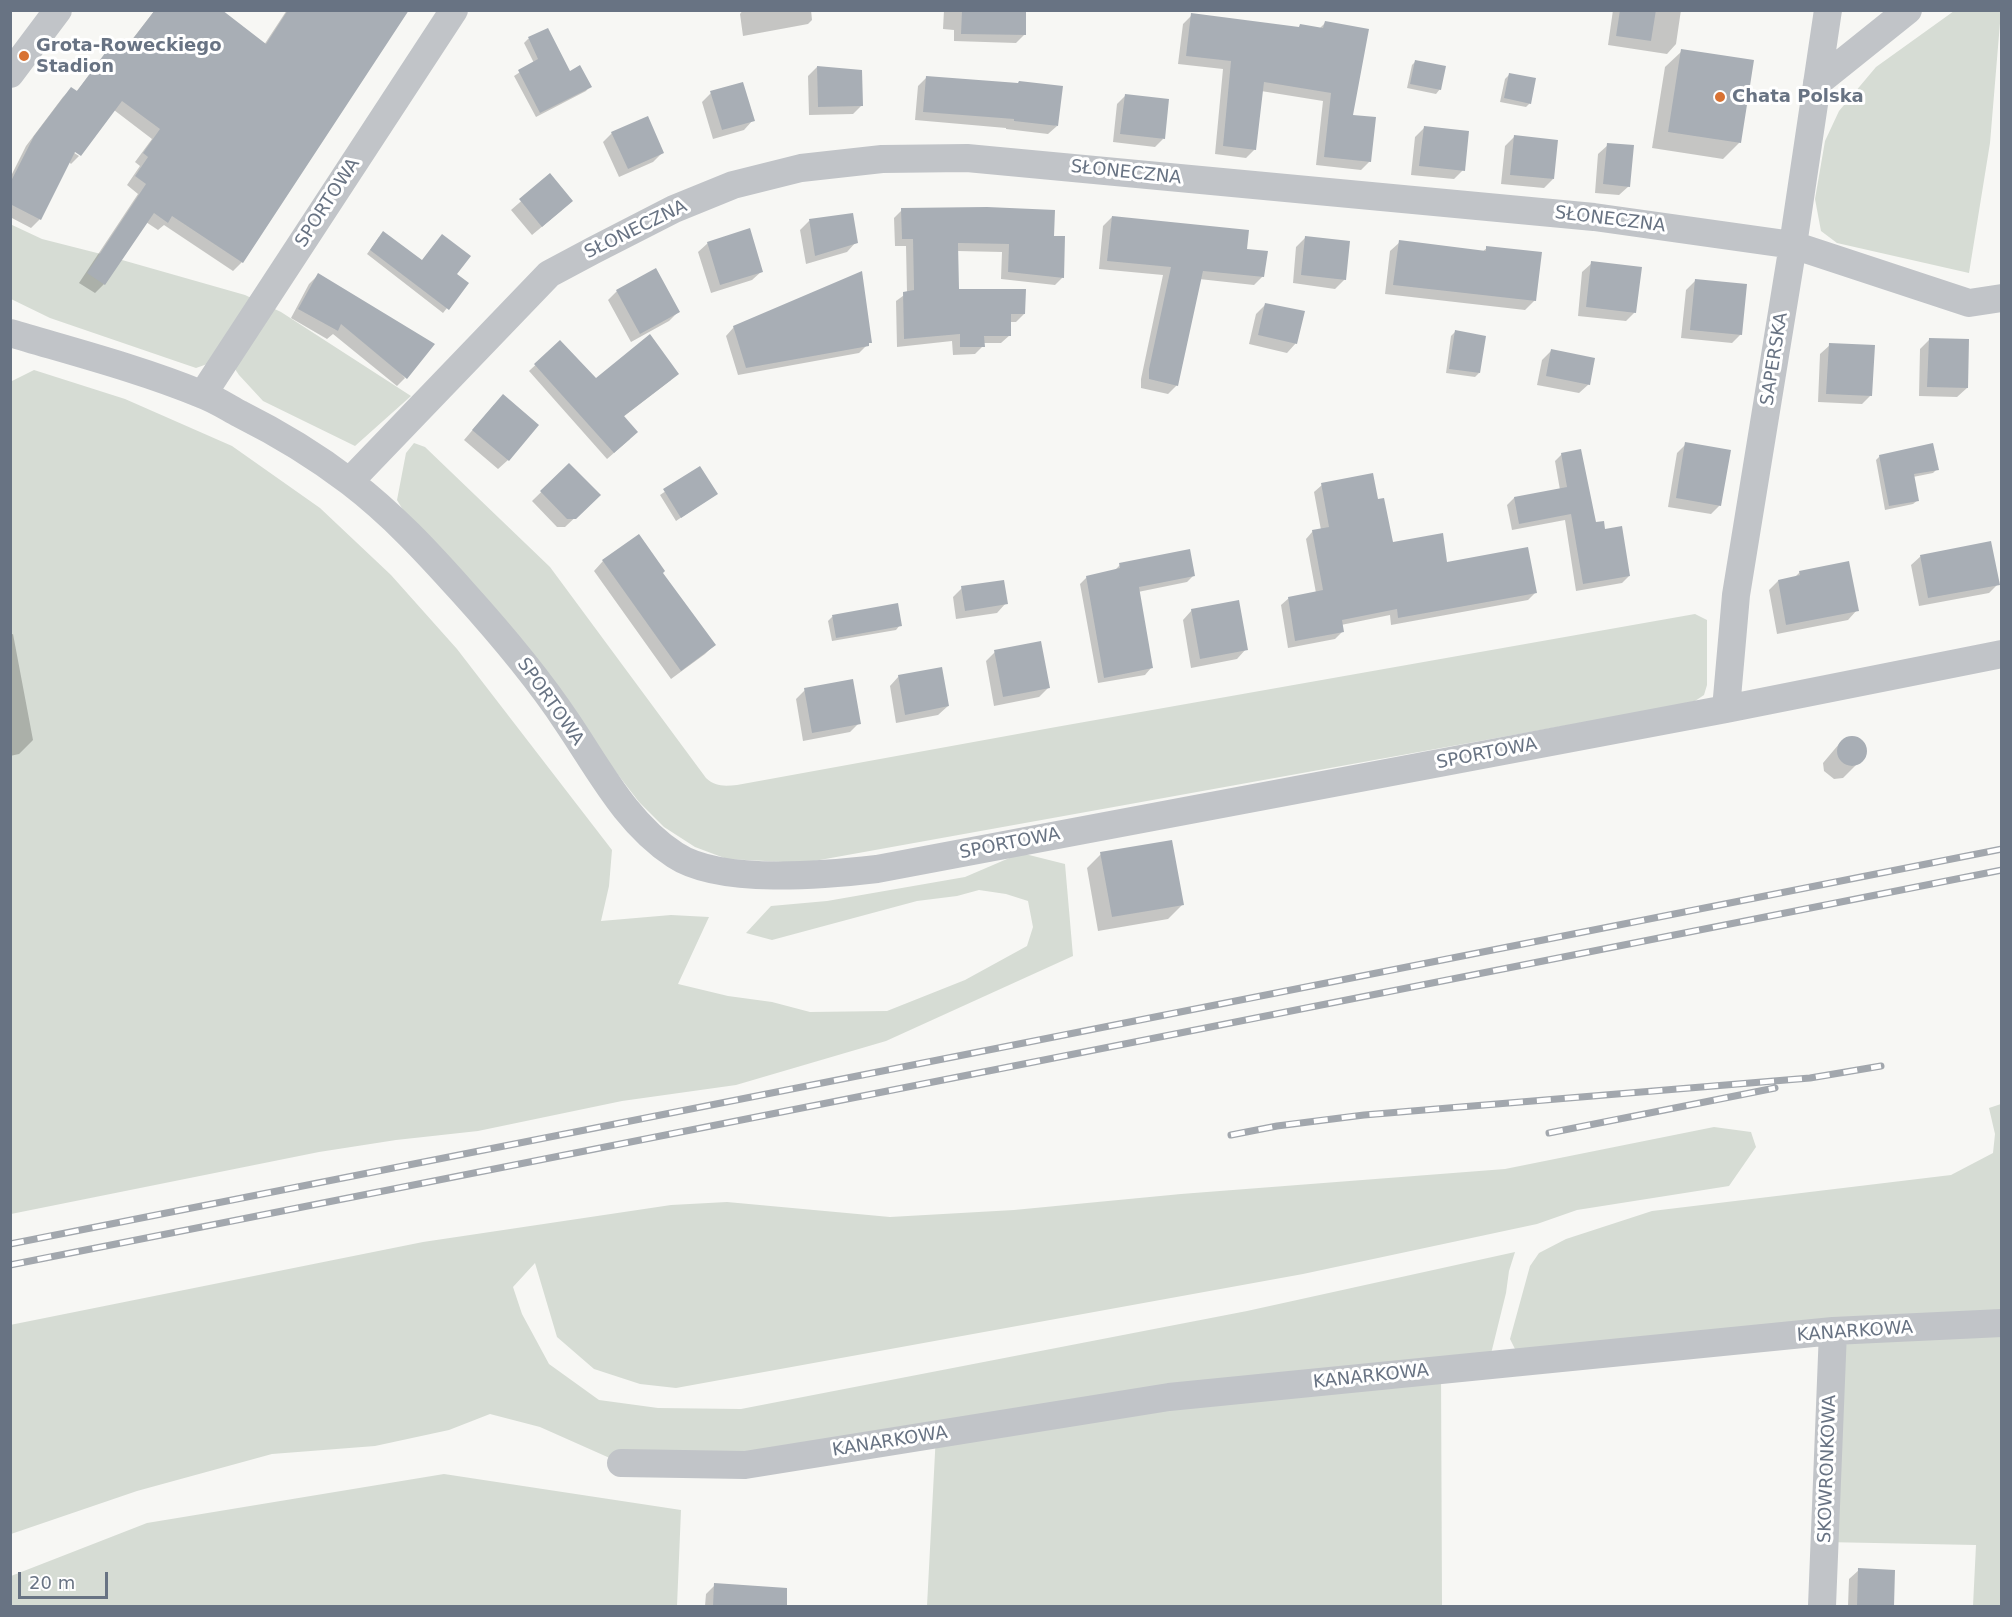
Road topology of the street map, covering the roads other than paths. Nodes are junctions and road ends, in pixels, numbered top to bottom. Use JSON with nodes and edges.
{"nodes":[{"id":1,"x":58,"y":10,"type":"edge"},
{"id":2,"x":454,"y":10,"type":"edge"},
{"id":3,"x":1828,"y":10,"type":"edge"},
{"id":4,"x":1908,"y":10,"type":"edge"},
{"id":5,"x":10,"y":74,"type":"edge"},
{"id":6,"x":1817,"y":83,"type":"junction"},
{"id":7,"x":1793,"y":245,"type":"junction"},
{"id":8,"x":2001,"y":298,"type":"edge"},
{"id":9,"x":10,"y":333,"type":"edge"},
{"id":10,"x":202,"y":394,"type":"junction"},
{"id":11,"x":350,"y":481,"type":"junction"},
{"id":12,"x":2001,"y":654,"type":"edge"},
{"id":13,"x":1726,"y":709,"type":"junction"},
{"id":14,"x":2001,"y":1323,"type":"edge"},
{"id":15,"x":1833,"y":1331,"type":"junction"},
{"id":16,"x":621,"y":1463,"type":"dead end"},
{"id":17,"x":1822,"y":1606,"type":"edge"}],
"edges":[{"from":1,"to":5,"type":"street"},
{"from":2,"to":10,"type":"street","name":"SPORTOWA"},
{"from":3,"to":6,"type":"street","name":"SAPERSKA"},
{"from":4,"to":6,"type":"street"},
{"from":6,"to":7,"type":"street","name":"SAPERSKA"},
{"from":7,"to":8,"type":"street","name":"SŁONECZNA"},
{"from":7,"to":11,"type":"street","name":"SŁONECZNA"},
{"from":7,"to":13,"type":"street","name":"SAPERSKA"},
{"from":9,"to":10,"type":"street","name":"SPORTOWA"},
{"from":10,"to":11,"type":"street","name":"SPORTOWA"},
{"from":11,"to":13,"type":"street","name":"SPORTOWA"},
{"from":12,"to":13,"type":"street","name":"SPORTOWA"},
{"from":14,"to":15,"type":"street","name":"KANARKOWA"},
{"from":15,"to":16,"type":"street","name":"KANARKOWA"},
{"from":15,"to":17,"type":"street","name":"SKOWRONKOWA"}]}
